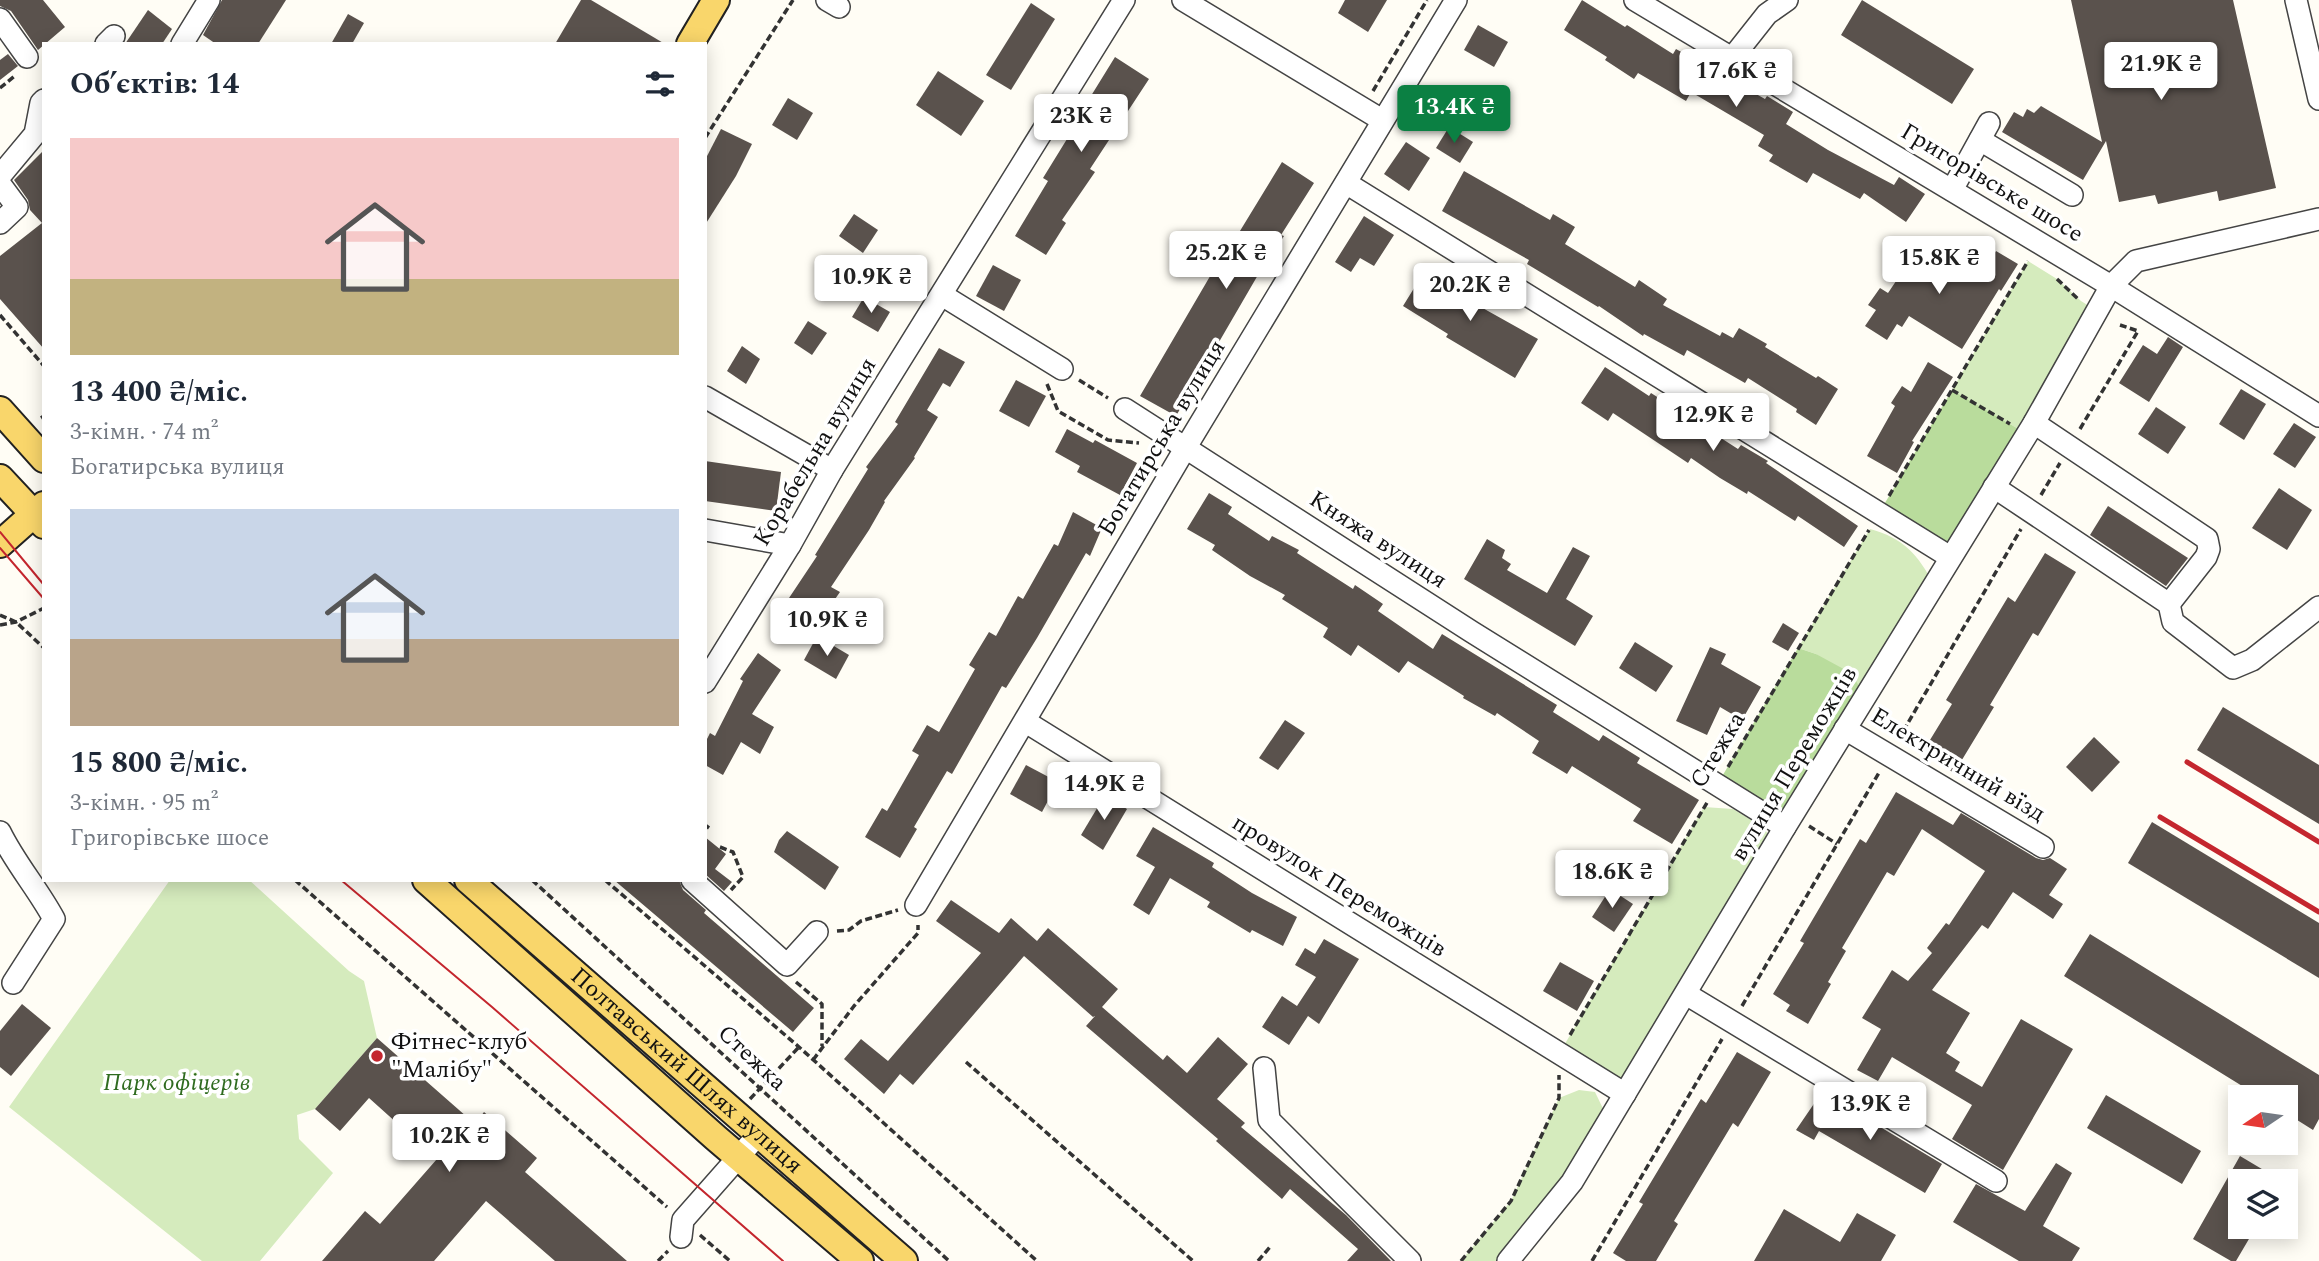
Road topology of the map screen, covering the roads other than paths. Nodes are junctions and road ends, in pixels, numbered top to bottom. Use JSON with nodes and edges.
{"nodes":[{"id":1,"x":209,"y":0,"type":"edge"},
{"id":2,"x":716,"y":0,"type":"edge"},
{"id":3,"x":1124,"y":0,"type":"edge"},
{"id":4,"x":1183,"y":0,"type":"edge"},
{"id":5,"x":1456,"y":0,"type":"edge"},
{"id":6,"x":1635,"y":0,"type":"edge"},
{"id":7,"x":1787,"y":0,"type":"edge"},
{"id":8,"x":2296,"y":0,"type":"edge"},
{"id":9,"x":0,"y":19,"type":"edge"},
{"id":10,"x":184,"y":42,"type":"edge"},
{"id":11,"x":691,"y":42,"type":"edge"},
{"id":12,"x":27,"y":57,"type":"dead end"},
{"id":13,"x":1733,"y":57,"type":"junction"},
{"id":14,"x":2319,"y":99,"type":"edge"},
{"id":15,"x":42,"y":102,"type":"edge"},
{"id":16,"x":1382,"y":120,"type":"junction"},
{"id":17,"x":0,"y":176,"type":"edge"},
{"id":18,"x":1346,"y":183,"type":"junction"},
{"id":19,"x":0,"y":184,"type":"edge"},
{"id":20,"x":1952,"y":190,"type":"junction"},
{"id":21,"x":2073,"y":195,"type":"dead end"},
{"id":22,"x":2319,"y":219,"type":"edge"},
{"id":23,"x":0,"y":223,"type":"edge"},
{"id":24,"x":2111,"y":286,"type":"junction"},
{"id":25,"x":942,"y":295,"type":"junction"},
{"id":26,"x":1062,"y":369,"type":"road end"},
{"id":27,"x":707,"y":398,"type":"edge"},
{"id":28,"x":1125,"y":409,"type":"road end"},
{"id":29,"x":0,"y":410,"type":"edge"},
{"id":30,"x":2319,"y":416,"type":"edge"},
{"id":31,"x":2030,"y":428,"type":"junction"},
{"id":32,"x":1186,"y":447,"type":"junction"},
{"id":33,"x":42,"y":457,"type":"edge"},
{"id":34,"x":832,"y":470,"type":"junction"},
{"id":35,"x":0,"y":478,"type":"edge"},
{"id":36,"x":1994,"y":487,"type":"junction"},
{"id":37,"x":40,"y":515,"type":"edge"},
{"id":38,"x":707,"y":530,"type":"edge"},
{"id":39,"x":0,"y":544,"type":"edge"},
{"id":40,"x":789,"y":545,"type":"junction"},
{"id":41,"x":1950,"y":557,"type":"junction"},
{"id":42,"x":2169,"y":604,"type":"junction"},
{"id":43,"x":2319,"y":607,"type":"edge"},
{"id":44,"x":707,"y":679,"type":"edge"},
{"id":45,"x":1026,"y":722,"type":"junction"},
{"id":46,"x":1846,"y":729,"type":"junction"},
{"id":47,"x":1785,"y":827,"type":"junction"},
{"id":48,"x":0,"y":832,"type":"edge"},
{"id":49,"x":2043,"y":846,"type":"dead end"},
{"id":50,"x":428,"y":882,"type":"edge"},
{"id":51,"x":470,"y":882,"type":"edge"},
{"id":52,"x":694,"y":882,"type":"edge"},
{"id":53,"x":916,"y":905,"type":"road end"},
{"id":54,"x":817,"y":932,"type":"dead end"},
{"id":55,"x":13,"y":983,"type":"dead end"},
{"id":56,"x":1686,"y":994,"type":"junction"},
{"id":57,"x":1264,"y":1068,"type":"dead end"},
{"id":58,"x":1625,"y":1094,"type":"junction"},
{"id":59,"x":758,"y":1135,"type":"junction"},
{"id":60,"x":738,"y":1157,"type":"junction"},
{"id":61,"x":1996,"y":1181,"type":"dead end"},
{"id":62,"x":682,"y":1228,"type":"road end"},
{"id":63,"x":1519,"y":1257,"type":"edge"},
{"id":64,"x":860,"y":1261,"type":"edge"},
{"id":65,"x":904,"y":1261,"type":"edge"},
{"id":66,"x":1410,"y":1261,"type":"edge"}],
"edges":[{"from":1,"to":10,"type":"street"},
{"from":2,"to":11,"type":"main road"},
{"from":3,"to":25,"type":"street","name":"Корабельна вулиця"},
{"from":4,"to":16,"type":"street"},
{"from":5,"to":16,"type":"street","name":"Богатирська вулиця"},
{"from":6,"to":13,"type":"street","name":"Григорівське шосе"},
{"from":7,"to":13,"type":"street"},
{"from":8,"to":14,"type":"street"},
{"from":9,"to":12,"type":"street"},
{"from":13,"to":20,"type":"street","name":"Григорівське шосе"},
{"from":15,"to":17,"type":"street"},
{"from":16,"to":18,"type":"street","name":"Богатирська вулиця"},
{"from":18,"to":32,"type":"street","name":"Богатирська вулиця"},
{"from":18,"to":41,"type":"street"},
{"from":19,"to":23,"type":"street"},
{"from":20,"to":21,"type":"street"},
{"from":20,"to":24,"type":"street","name":"Григорівське шосе"},
{"from":22,"to":24,"type":"street","name":"вулиця Переможців"},
{"from":24,"to":30,"type":"street","name":"Григорівське шосе"},
{"from":24,"to":31,"type":"street","name":"вулиця Переможців"},
{"from":25,"to":26,"type":"street"},
{"from":25,"to":34,"type":"street","name":"Корабельна вулиця"},
{"from":27,"to":34,"type":"street"},
{"from":28,"to":32,"type":"street","name":"Княжа вулиця"},
{"from":29,"to":33,"type":"main road"},
{"from":31,"to":36,"type":"street","name":"вулиця Переможців"},
{"from":31,"to":42,"type":"street"},
{"from":32,"to":45,"type":"street","name":"Богатирська вулиця"},
{"from":32,"to":47,"type":"street","name":"Княжа вулиця"},
{"from":34,"to":40,"type":"street","name":"Корабельна вулиця"},
{"from":35,"to":37,"type":"main road"},
{"from":36,"to":41,"type":"street","name":"вулиця Переможців"},
{"from":36,"to":42,"type":"street"},
{"from":37,"to":39,"type":"main road"},
{"from":38,"to":40,"type":"street"},
{"from":40,"to":44,"type":"street","name":"Корабельна вулиця"},
{"from":41,"to":46,"type":"street","name":"вулиця Переможців"},
{"from":42,"to":43,"type":"street"},
{"from":45,"to":53,"type":"street","name":"Богатирська вулиця"},
{"from":45,"to":58,"type":"street","name":"провулок Переможців"},
{"from":46,"to":47,"type":"street","name":"вулиця Переможців"},
{"from":46,"to":49,"type":"street","name":"Електричний вїзд"},
{"from":47,"to":56,"type":"street","name":"вулиця Переможців"},
{"from":48,"to":55,"type":"street"},
{"from":50,"to":60,"type":"main road","name":"Полтавський Шлях вулиця"},
{"from":51,"to":59,"type":"main road","name":"Полтавський Шлях вулиця"},
{"from":52,"to":54,"type":"street"},
{"from":56,"to":58,"type":"street","name":"вулиця Переможців"},
{"from":56,"to":61,"type":"street"},
{"from":57,"to":66,"type":"street"},
{"from":58,"to":63,"type":"street","name":"вулиця Переможців"},
{"from":59,"to":60,"type":"street"},
{"from":59,"to":65,"type":"main road","name":"Полтавський Шлях вулиця"},
{"from":60,"to":62,"type":"street"},
{"from":60,"to":64,"type":"main road","name":"Полтавський Шлях вулиця"}]}
